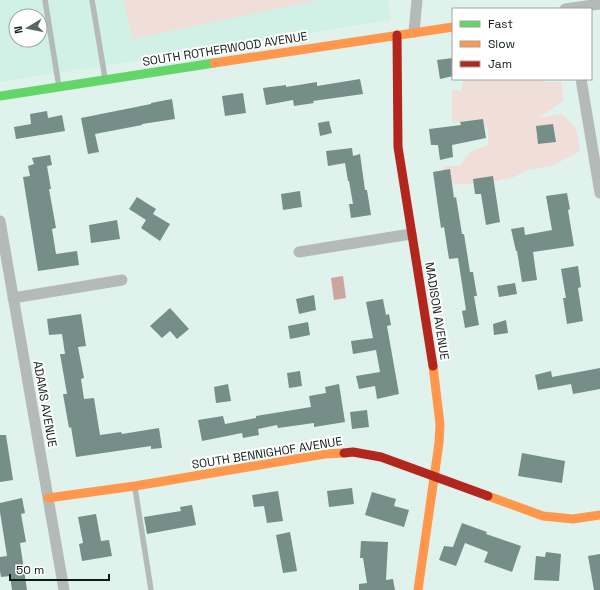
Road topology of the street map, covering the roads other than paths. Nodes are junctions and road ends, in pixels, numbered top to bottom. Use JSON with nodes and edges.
{"nodes":[{"id":1,"x":45,"y":0,"type":"edge"},
{"id":2,"x":92,"y":0,"type":"edge"},
{"id":3,"x":417,"y":0,"type":"edge"},
{"id":4,"x":600,"y":4,"type":"edge"},
{"id":5,"x":575,"y":8,"type":"edge"},
{"id":6,"x":452,"y":27,"type":"edge"},
{"id":7,"x":414,"y":32,"type":"junction"},
{"id":8,"x":397,"y":35,"type":"junction"},
{"id":9,"x":105,"y":80,"type":"junction"},
{"id":10,"x":581,"y":80,"type":"edge"},
{"id":11,"x":59,"y":87,"type":"junction"},
{"id":12,"x":0,"y":96,"type":"edge"},
{"id":13,"x":600,"y":193,"type":"edge"},
{"id":14,"x":0,"y":222,"type":"edge"},
{"id":15,"x":411,"y":234,"type":"junction"},
{"id":16,"x":298,"y":252,"type":"dead end"},
{"id":17,"x":122,"y":280,"type":"dead end"},
{"id":18,"x":13,"y":298,"type":"junction"},
{"id":19,"x":435,"y":478,"type":"junction"},
{"id":20,"x":135,"y":486,"type":"junction"},
{"id":21,"x":48,"y":498,"type":"junction"},
{"id":22,"x":600,"y":515,"type":"edge"},
{"id":23,"x":64,"y":590,"type":"edge"},
{"id":24,"x":151,"y":590,"type":"edge"},
{"id":25,"x":418,"y":590,"type":"edge"}],
"edges":[{"from":1,"to":11,"type":"lane"},
{"from":2,"to":9,"type":"lane"},
{"from":3,"to":7,"type":"street"},
{"from":4,"to":5,"type":"street"},
{"from":6,"to":7,"type":"street","name":"SOUTH ROTHERWOOD AVENUE"},
{"from":7,"to":8,"type":"street","name":"SOUTH ROTHERWOOD AVENUE"},
{"from":8,"to":9,"type":"street","name":"SOUTH ROTHERWOOD AVENUE"},
{"from":8,"to":15,"type":"street","name":"MADISON AVENUE"},
{"from":9,"to":11,"type":"street","name":"SOUTH ROTHERWOOD AVENUE"},
{"from":10,"to":13,"type":"street"},
{"from":11,"to":12,"type":"street","name":"SOUTH ROTHERWOOD AVENUE"},
{"from":14,"to":18,"type":"street","name":"ADAMS AVENUE"},
{"from":15,"to":16,"type":"street"},
{"from":15,"to":19,"type":"street","name":"MADISON AVENUE"},
{"from":17,"to":18,"type":"street"},
{"from":18,"to":21,"type":"street","name":"ADAMS AVENUE"},
{"from":19,"to":20,"type":"street","name":"SOUTH BENNIGHOF AVENUE"},
{"from":19,"to":22,"type":"street","name":"SOUTH BENNIGHOF AVENUE"},
{"from":19,"to":25,"type":"street","name":"MADISON AVENUE"},
{"from":20,"to":21,"type":"street","name":"SOUTH BENNIGHOF AVENUE"},
{"from":20,"to":24,"type":"lane"},
{"from":21,"to":23,"type":"street","name":"ADAMS AVENUE"}]}
